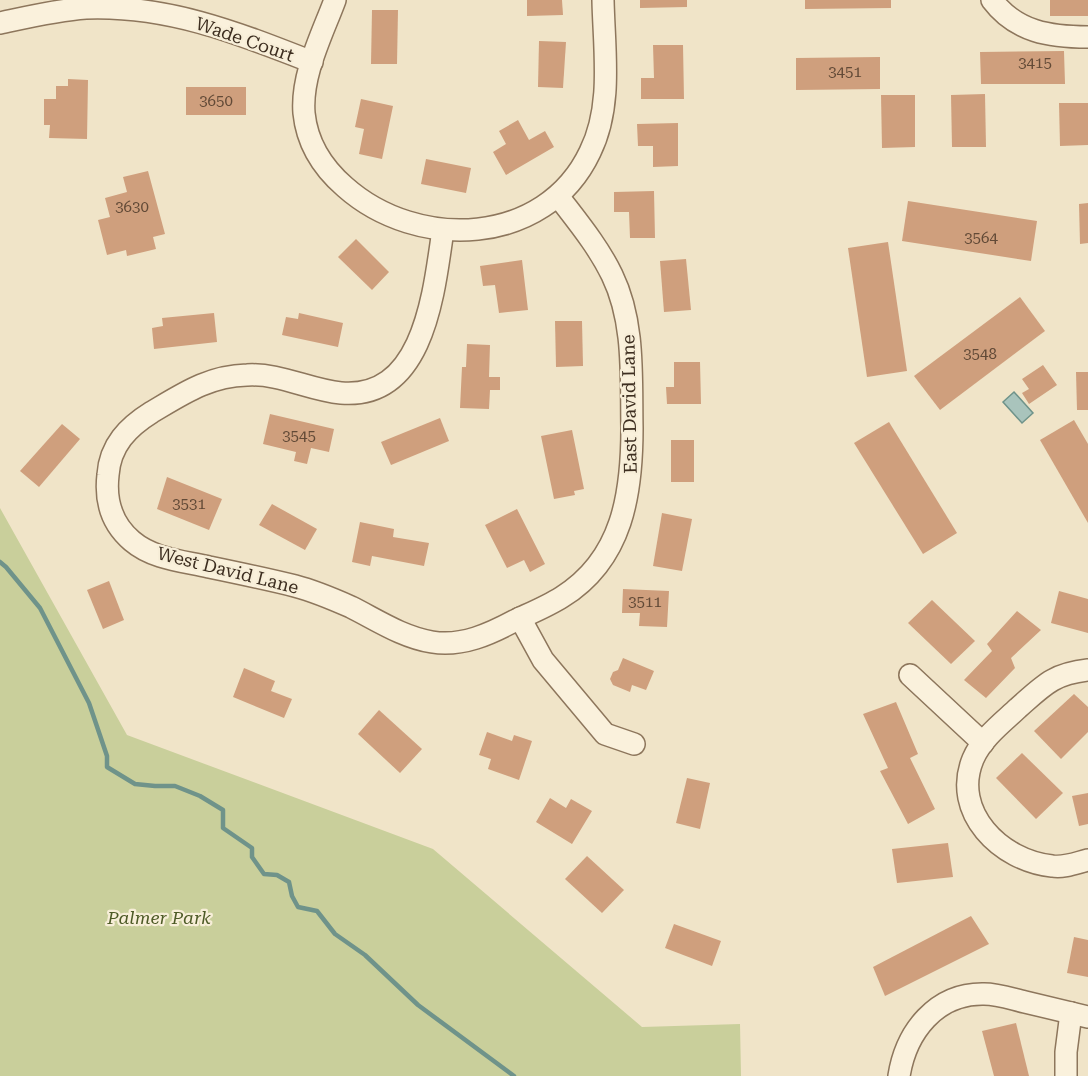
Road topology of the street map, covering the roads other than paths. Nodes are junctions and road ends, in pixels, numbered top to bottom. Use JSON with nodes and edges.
{"nodes":[{"id":1,"x":334,"y":0,"type":"edge"},
{"id":2,"x":603,"y":0,"type":"edge"},
{"id":3,"x":992,"y":0,"type":"edge"},
{"id":4,"x":0,"y":23,"type":"edge"},
{"id":5,"x":1088,"y":36,"type":"edge"},
{"id":6,"x":312,"y":62,"type":"junction"},
{"id":7,"x":558,"y":196,"type":"junction"},
{"id":8,"x":443,"y":230,"type":"junction"},
{"id":9,"x":520,"y":618,"type":"junction"},
{"id":10,"x":1088,"y":670,"type":"edge"},
{"id":11,"x":910,"y":675,"type":"dead end"},
{"id":12,"x":983,"y":743,"type":"junction"},
{"id":13,"x":634,"y":744,"type":"dead end"},
{"id":14,"x":1088,"y":860,"type":"edge"},
{"id":15,"x":1080,"y":1015,"type":"edge"},
{"id":16,"x":899,"y":1076,"type":"edge"},
{"id":17,"x":1065,"y":1076,"type":"edge"}],
"edges":[{"from":1,"to":6,"type":"street"},
{"from":2,"to":7,"type":"street"},
{"from":3,"to":5,"type":"street"},
{"from":4,"to":6,"type":"street","name":"Wade Court"},
{"from":6,"to":8,"type":"street"},
{"from":7,"to":8,"type":"street"},
{"from":7,"to":9,"type":"street","name":"East David Lane"},
{"from":8,"to":9,"type":"street","name":"West David Lane"},
{"from":9,"to":13,"type":"street"},
{"from":10,"to":12,"type":"street"},
{"from":11,"to":12,"type":"street"},
{"from":12,"to":14,"type":"street"},
{"from":15,"to":16,"type":"street"},
{"from":15,"to":17,"type":"street"}]}
